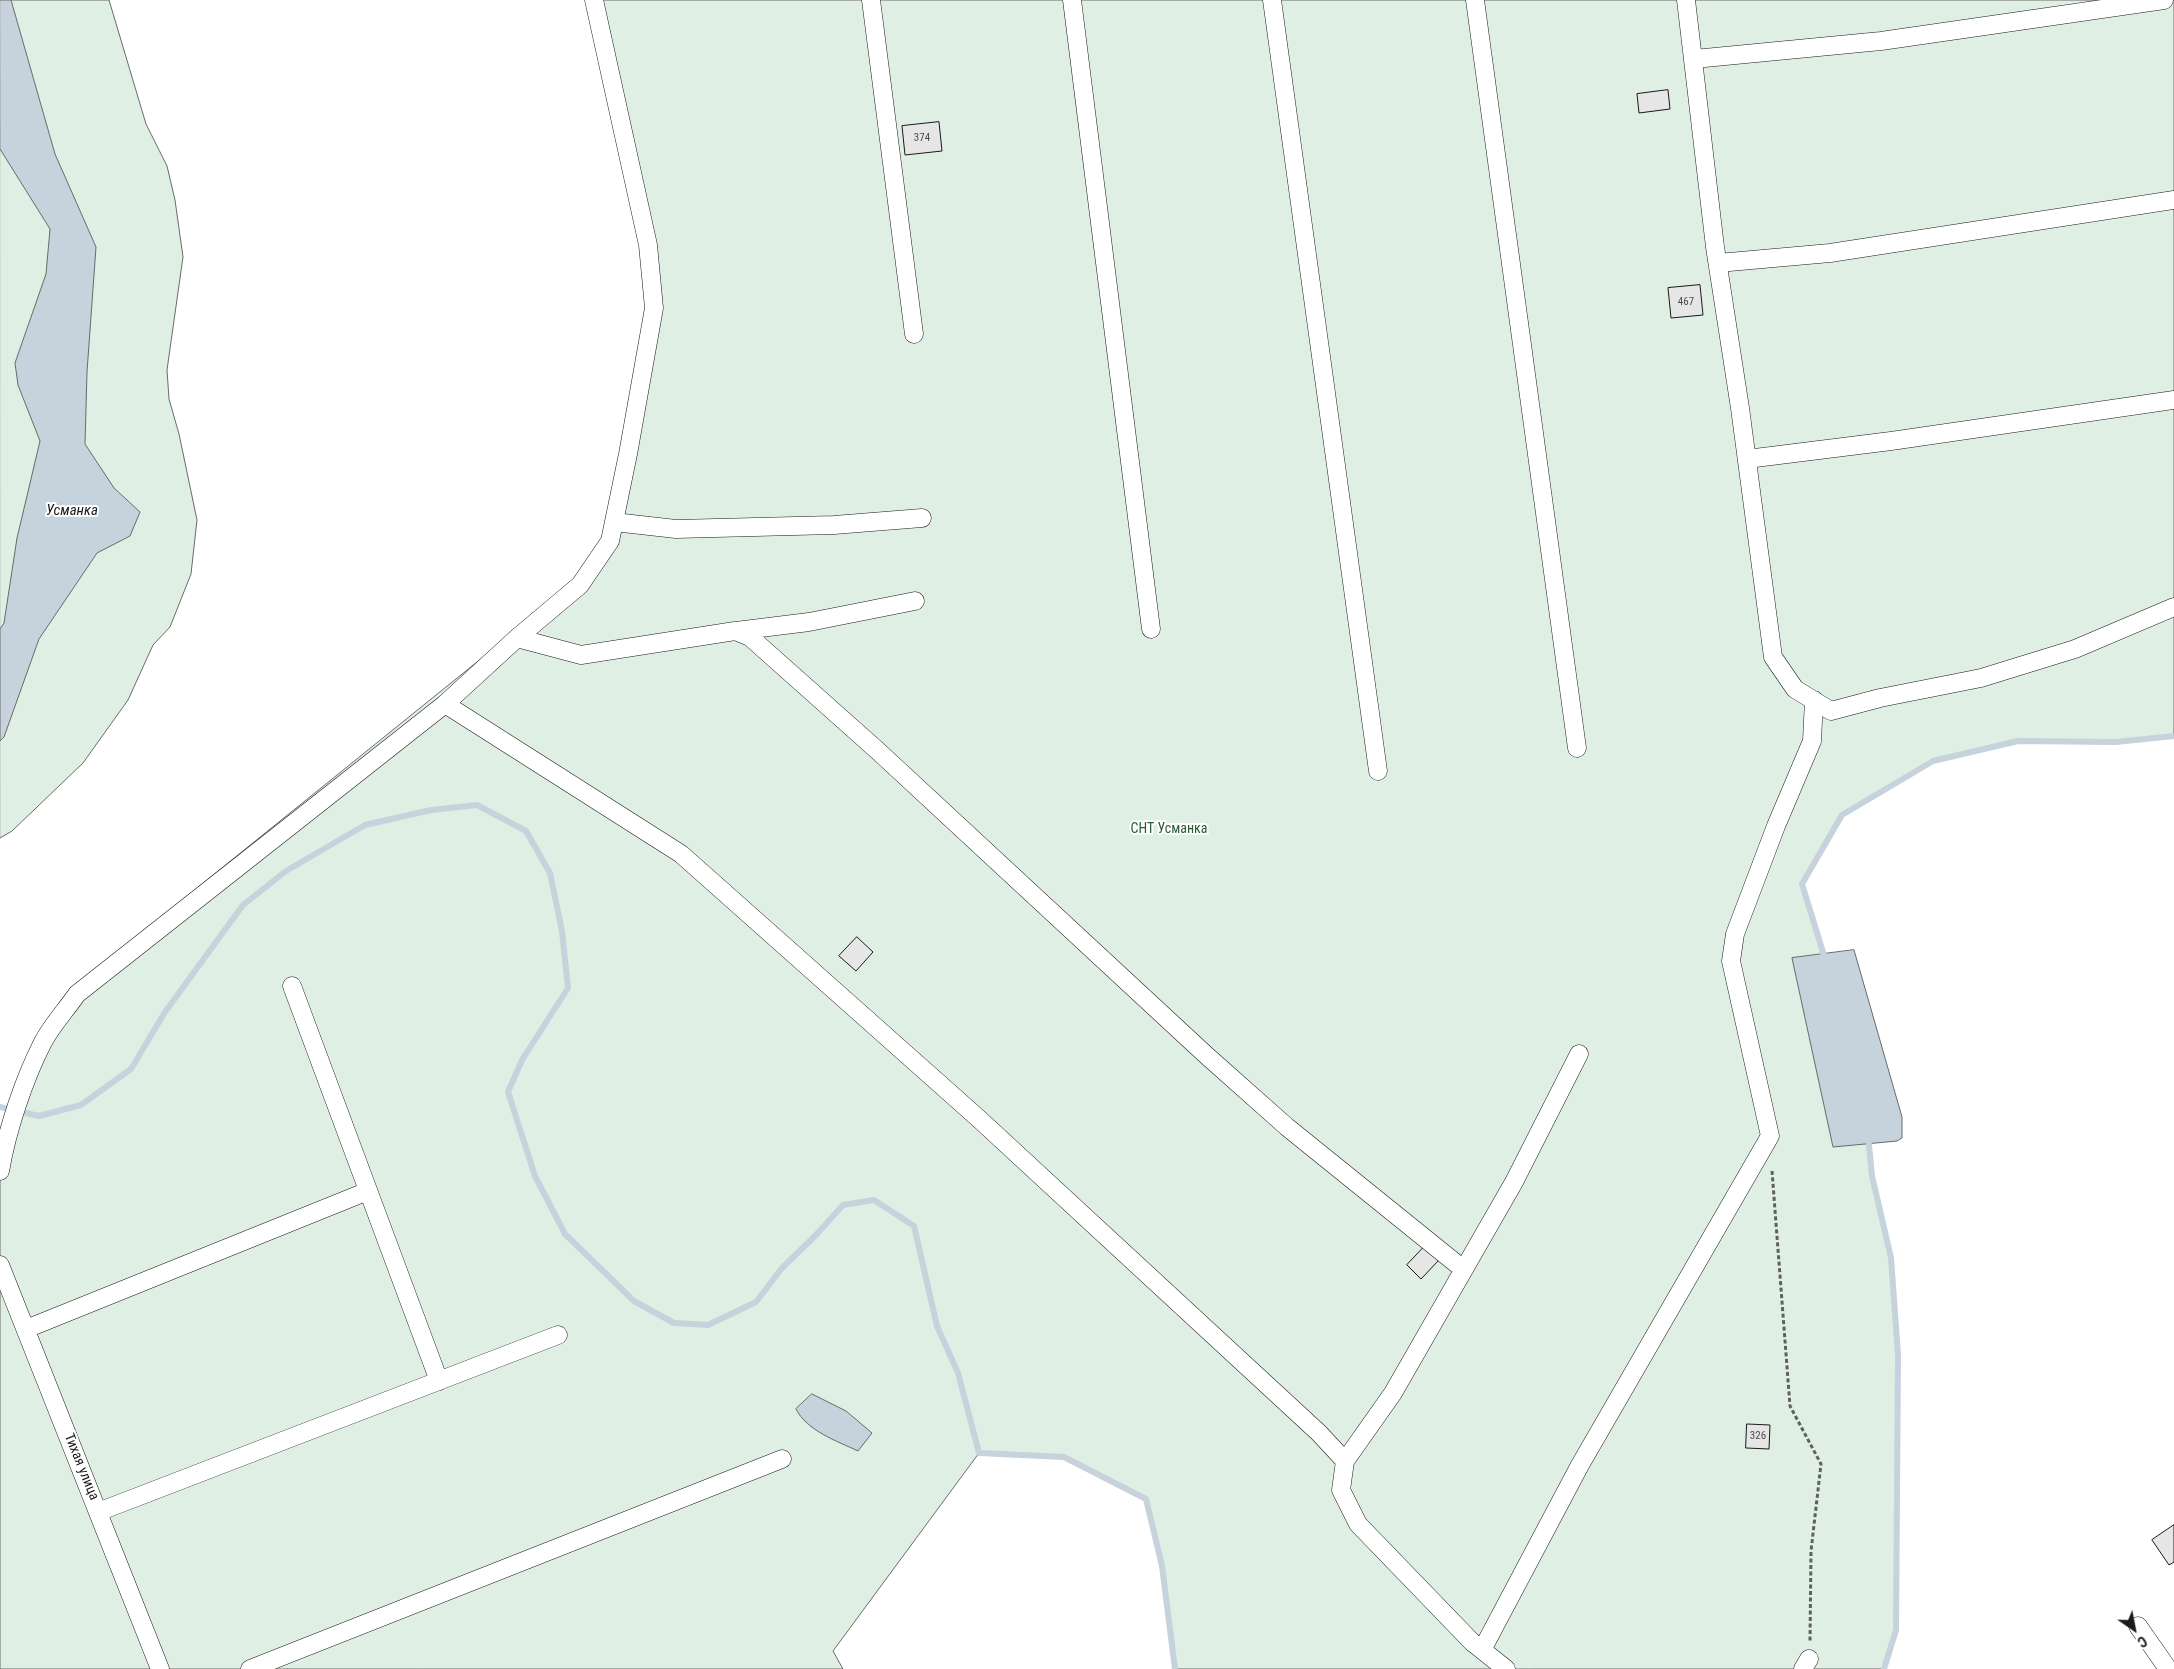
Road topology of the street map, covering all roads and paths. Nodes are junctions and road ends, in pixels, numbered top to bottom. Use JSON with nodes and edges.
{"nodes":[{"id":1,"x":594,"y":0,"type":"edge"},
{"id":2,"x":872,"y":0,"type":"edge"},
{"id":3,"x":1072,"y":0,"type":"edge"},
{"id":4,"x":1272,"y":0,"type":"edge"},
{"id":5,"x":1475,"y":0,"type":"edge"},
{"id":6,"x":1686,"y":0,"type":"edge"},
{"id":7,"x":2164,"y":0,"type":"edge"},
{"id":8,"x":1694,"y":59,"type":"junction"},
{"id":9,"x":2174,"y":200,"type":"edge"},
{"id":10,"x":1718,"y":263,"type":"junction"},
{"id":11,"x":914,"y":334,"type":"dead end"},
{"id":12,"x":2174,"y":400,"type":"edge"},
{"id":13,"x":1747,"y":459,"type":"junction"},
{"id":14,"x":922,"y":518,"type":"dead end"},
{"id":15,"x":614,"y":522,"type":"junction"},
{"id":16,"x":915,"y":601,"type":"dead end"},
{"id":17,"x":2174,"y":607,"type":"edge"},
{"id":18,"x":1151,"y":629,"type":"dead end"},
{"id":19,"x":735,"y":631,"type":"junction"},
{"id":20,"x":517,"y":638,"type":"junction"},
{"id":21,"x":1814,"y":700,"type":"junction"},
{"id":22,"x":445,"y":704,"type":"junction"},
{"id":23,"x":1578,"y":748,"type":"dead end"},
{"id":24,"x":1378,"y":771,"type":"dead end"},
{"id":25,"x":292,"y":986,"type":"dead end"},
{"id":26,"x":1579,"y":1054,"type":"dead end"},
{"id":27,"x":1770,"y":1136,"type":"junction"},
{"id":28,"x":0,"y":1171,"type":"edge"},
{"id":29,"x":368,"y":1191,"type":"junction"},
{"id":30,"x":0,"y":1265,"type":"edge"},
{"id":31,"x":1463,"y":1269,"type":"junction"},
{"id":32,"x":4,"y":1294,"type":"edge"},
{"id":33,"x":26,"y":1330,"type":"junction"},
{"id":34,"x":558,"y":1335,"type":"dead end"},
{"id":35,"x":439,"y":1381,"type":"junction"},
{"id":36,"x":782,"y":1459,"type":"dead end"},
{"id":37,"x":1345,"y":1461,"type":"junction"},
{"id":38,"x":98,"y":1512,"type":"junction"},
{"id":39,"x":2138,"y":1626,"type":"dead end"},
{"id":40,"x":1482,"y":1650,"type":"junction"},
{"id":41,"x":1806,"y":1664,"type":"edge"},
{"id":42,"x":160,"y":1669,"type":"edge"},
{"id":43,"x":250,"y":1669,"type":"edge"},
{"id":44,"x":1506,"y":1669,"type":"edge"},
{"id":45,"x":2168,"y":1669,"type":"edge"}],
"edges":[{"from":1,"to":15,"type":"street"},
{"from":2,"to":11,"type":"street"},
{"from":3,"to":18,"type":"street"},
{"from":4,"to":24,"type":"street"},
{"from":5,"to":23,"type":"street"},
{"from":6,"to":8,"type":"street"},
{"from":7,"to":8,"type":"street"},
{"from":8,"to":10,"type":"street"},
{"from":9,"to":10,"type":"street"},
{"from":10,"to":13,"type":"street"},
{"from":12,"to":13,"type":"street"},
{"from":13,"to":21,"type":"street"},
{"from":14,"to":15,"type":"street"},
{"from":15,"to":20,"type":"street"},
{"from":16,"to":19,"type":"street"},
{"from":17,"to":21,"type":"street"},
{"from":19,"to":20,"type":"street"},
{"from":19,"to":31,"type":"street"},
{"from":20,"to":22,"type":"street"},
{"from":21,"to":27,"type":"street"},
{"from":22,"to":28,"type":"street"},
{"from":22,"to":37,"type":"street"},
{"from":25,"to":29,"type":"street"},
{"from":26,"to":31,"type":"street"},
{"from":27,"to":40,"type":"street"},
{"from":27,"to":41,"type":"path"},
{"from":29,"to":33,"type":"street"},
{"from":29,"to":35,"type":"street"},
{"from":30,"to":32,"type":"street","name":"Тихая улица"},
{"from":31,"to":37,"type":"street"},
{"from":32,"to":33,"type":"street","name":"Тихая улица"},
{"from":33,"to":38,"type":"street","name":"Тихая улица"},
{"from":34,"to":35,"type":"street"},
{"from":35,"to":38,"type":"street"},
{"from":36,"to":43,"type":"street"},
{"from":37,"to":40,"type":"street"},
{"from":38,"to":42,"type":"street","name":"Тихая улица"},
{"from":39,"to":45,"type":"street"},
{"from":40,"to":44,"type":"street"}]}
